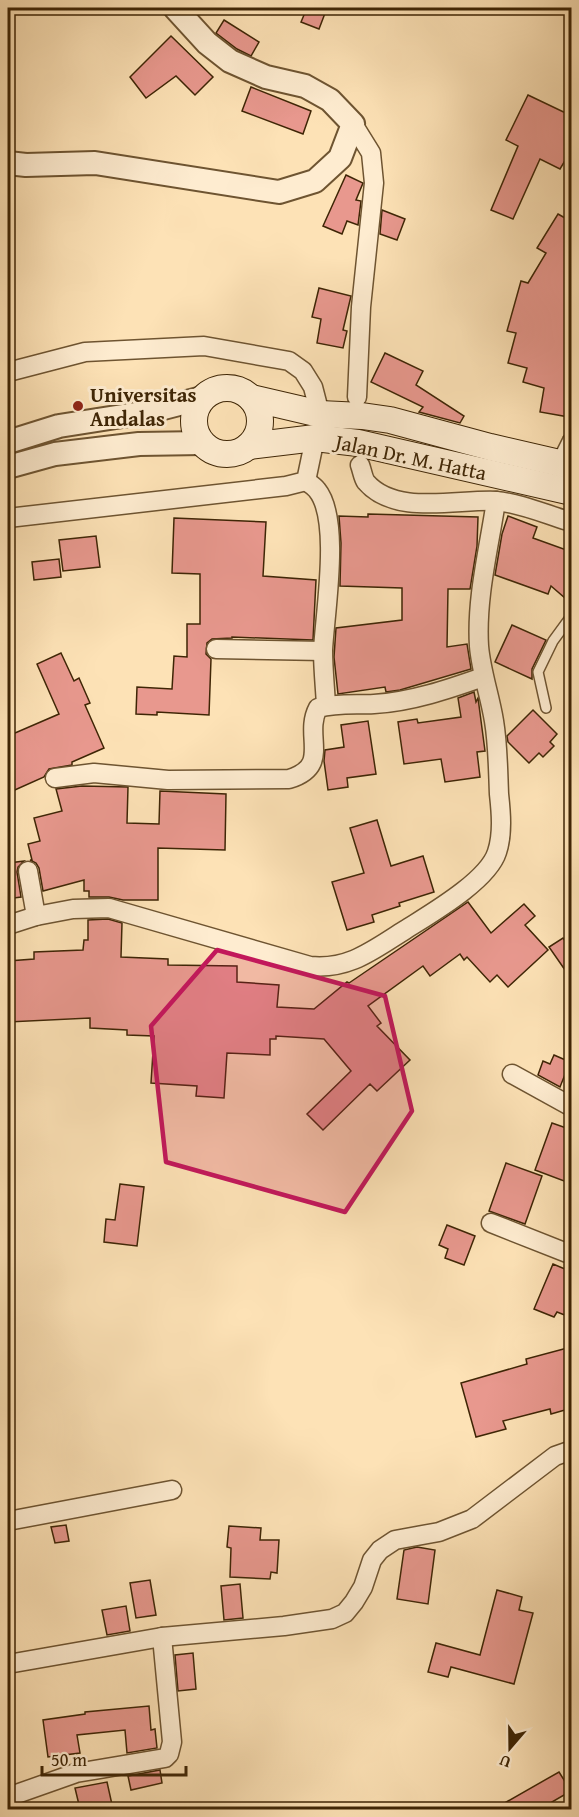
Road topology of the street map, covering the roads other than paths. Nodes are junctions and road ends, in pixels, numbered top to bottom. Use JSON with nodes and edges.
{"nodes":[{"id":1,"x":175,"y":8,"type":"edge"},
{"id":2,"x":353,"y":124,"type":"junction"},
{"id":3,"x":8,"y":163,"type":"edge"},
{"id":4,"x":8,"y":372,"type":"edge"},
{"id":5,"x":357,"y":397,"type":"dead end"},
{"id":6,"x":202,"y":398,"type":"junction"},
{"id":7,"x":251,"y":398,"type":"junction"},
{"id":8,"x":317,"y":426,"type":"junction"},
{"id":9,"x":8,"y":442,"type":"edge"},
{"id":10,"x":202,"y":443,"type":"junction"},
{"id":11,"x":249,"y":446,"type":"junction"},
{"id":12,"x":568,"y":456,"type":"edge"},
{"id":13,"x":360,"y":465,"type":"dead end"},
{"id":14,"x":8,"y":467,"type":"edge"},
{"id":15,"x":306,"y":481,"type":"junction"},
{"id":16,"x":564,"y":490,"type":"edge"},
{"id":17,"x":496,"y":501,"type":"junction"},
{"id":18,"x":8,"y":518,"type":"edge"},
{"id":19,"x":570,"y":523,"type":"edge"},
{"id":20,"x":572,"y":615,"type":"edge"},
{"id":21,"x":216,"y":649,"type":"dead end"},
{"id":22,"x":323,"y":651,"type":"junction"},
{"id":23,"x":483,"y":677,"type":"junction"},
{"id":24,"x":326,"y":705,"type":"junction"},
{"id":25,"x":546,"y":708,"type":"dead end"},
{"id":26,"x":55,"y":778,"type":"dead end"},
{"id":27,"x":28,"y":871,"type":"dead end"},
{"id":28,"x":36,"y":916,"type":"junction"},
{"id":29,"x":8,"y":925,"type":"edge"},
{"id":30,"x":512,"y":1074,"type":"dead end"},
{"id":31,"x":572,"y":1107,"type":"edge"},
{"id":32,"x":491,"y":1222,"type":"dead end"},
{"id":33,"x":572,"y":1255,"type":"edge"},
{"id":34,"x":572,"y":1450,"type":"edge"},
{"id":35,"x":172,"y":1490,"type":"dead end"},
{"id":36,"x":8,"y":1521,"type":"edge"},
{"id":37,"x":162,"y":1637,"type":"junction"},
{"id":38,"x":8,"y":1664,"type":"edge"},
{"id":39,"x":8,"y":1797,"type":"edge"}],
"edges":[{"from":1,"to":2,"type":"street"},
{"from":2,"to":3,"type":"street"},
{"from":2,"to":5,"type":"street"},
{"from":4,"to":8,"type":"street"},
{"from":6,"to":7,"type":"main road"},
{"from":6,"to":9,"type":"street"},
{"from":6,"to":10,"type":"main road"},
{"from":7,"to":8,"type":"main road","name":"Jalan Dr. M. Hatta"},
{"from":7,"to":11,"type":"main road"},
{"from":8,"to":11,"type":"main road","name":"Jalan Dr. M. Hatta"},
{"from":8,"to":12,"type":"main road","name":"Jalan Dr. M. Hatta"},
{"from":8,"to":15,"type":"street"},
{"from":8,"to":16,"type":"main road","name":"Jalan Dr. M. Hatta"},
{"from":10,"to":11,"type":"main road"},
{"from":10,"to":14,"type":"street"},
{"from":13,"to":17,"type":"street"},
{"from":15,"to":18,"type":"street"},
{"from":15,"to":22,"type":"street"},
{"from":16,"to":19,"type":"street"},
{"from":17,"to":19,"type":"street"},
{"from":17,"to":23,"type":"street"},
{"from":20,"to":25,"type":"lane"},
{"from":21,"to":22,"type":"street"},
{"from":22,"to":24,"type":"street"},
{"from":23,"to":24,"type":"street"},
{"from":23,"to":28,"type":"street"},
{"from":24,"to":26,"type":"street"},
{"from":27,"to":28,"type":"street"},
{"from":28,"to":29,"type":"street"},
{"from":30,"to":31,"type":"street"},
{"from":32,"to":33,"type":"street"},
{"from":34,"to":37,"type":"street"},
{"from":35,"to":36,"type":"street"},
{"from":37,"to":38,"type":"street"},
{"from":37,"to":39,"type":"street"}]}
